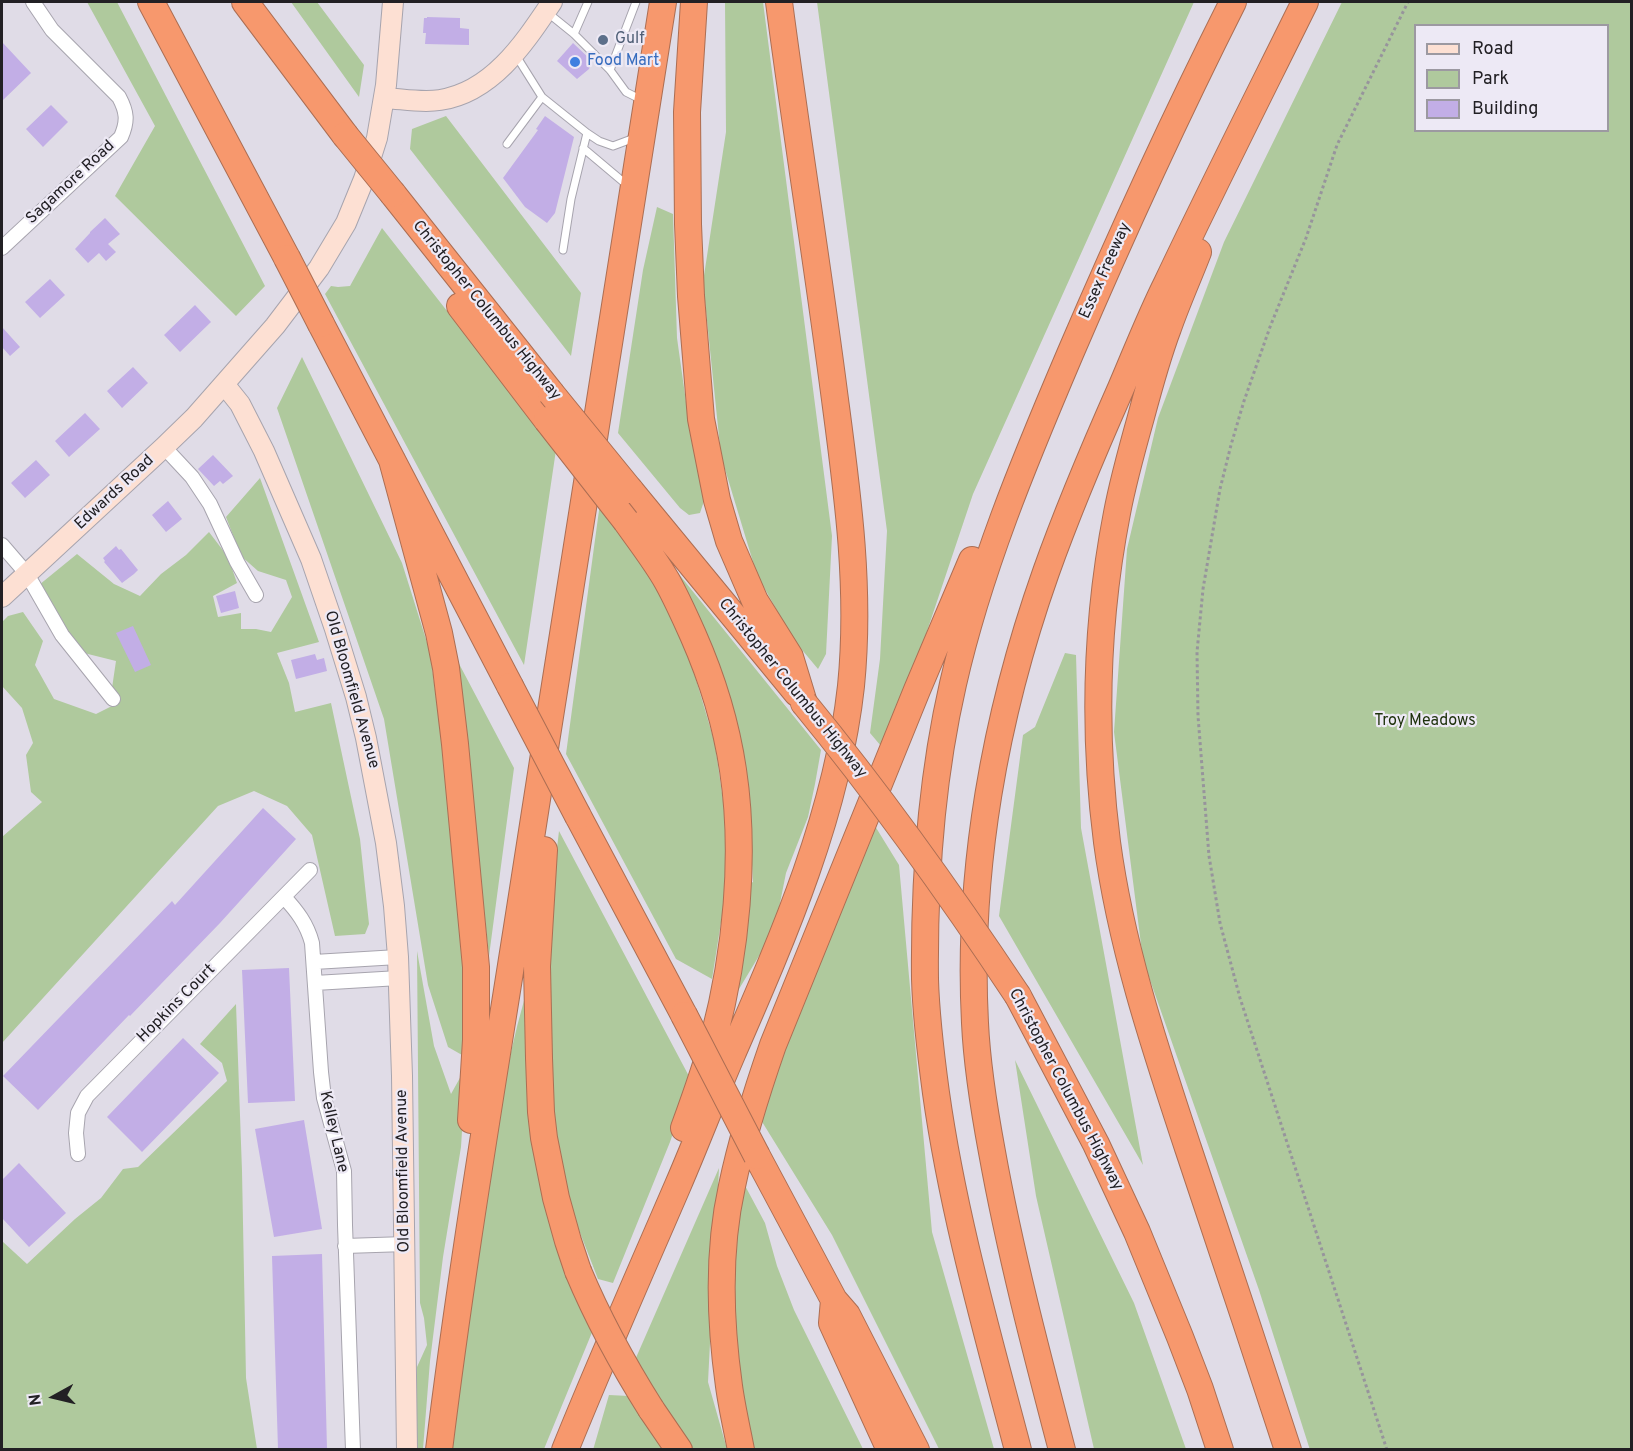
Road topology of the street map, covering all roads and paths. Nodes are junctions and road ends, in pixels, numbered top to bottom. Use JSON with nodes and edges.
{"nodes":[{"id":1,"x":33,"y":2,"type":"edge"},
{"id":2,"x":151,"y":2,"type":"edge"},
{"id":3,"x":245,"y":2,"type":"edge"},
{"id":4,"x":393,"y":2,"type":"edge"},
{"id":5,"x":588,"y":2,"type":"edge"},
{"id":6,"x":636,"y":2,"type":"edge"},
{"id":7,"x":663,"y":2,"type":"edge"},
{"id":8,"x":694,"y":2,"type":"edge"},
{"id":9,"x":779,"y":2,"type":"edge"},
{"id":10,"x":1233,"y":2,"type":"edge"},
{"id":11,"x":1305,"y":2,"type":"edge"},
{"id":12,"x":1408,"y":2,"type":"edge"},
{"id":13,"x":549,"y":7,"type":"edge"},
{"id":14,"x":574,"y":34,"type":"junction"},
{"id":15,"x":514,"y":54,"type":"junction"},
{"id":16,"x":610,"y":70,"type":"junction"},
{"id":17,"x":542,"y":97,"type":"junction"},
{"id":18,"x":385,"y":98,"type":"junction"},
{"id":19,"x":647,"y":103,"type":"junction"},
{"id":20,"x":1241,"y":130,"type":"junction"},
{"id":21,"x":587,"y":133,"type":"junction"},
{"id":22,"x":642,"y":135,"type":"junction"},
{"id":23,"x":507,"y":144,"type":"dead end"},
{"id":24,"x":583,"y":148,"type":"junction"},
{"id":25,"x":633,"y":190,"type":"junction"},
{"id":26,"x":2,"y":248,"type":"edge"},
{"id":27,"x":563,"y":249,"type":"dead end"},
{"id":28,"x":444,"y":258,"type":"junction"},
{"id":29,"x":224,"y":384,"type":"junction"},
{"id":30,"x":164,"y":447,"type":"junction"},
{"id":31,"x":392,"y":459,"type":"junction"},
{"id":32,"x":2,"y":545,"type":"edge"},
{"id":33,"x":992,"y":547,"type":"junction"},
{"id":34,"x":27,"y":574,"type":"junction"},
{"id":35,"x":256,"y":595,"type":"dead end"},
{"id":36,"x":2,"y":597,"type":"edge"},
{"id":37,"x":113,"y":699,"type":"dead end"},
{"id":38,"x":804,"y":703,"type":"junction"},
{"id":39,"x":535,"y":809,"type":"junction"},
{"id":40,"x":310,"y":870,"type":"dead end"},
{"id":41,"x":284,"y":897,"type":"junction"},
{"id":42,"x":398,"y":957,"type":"junction"},
{"id":43,"x":314,"y":962,"type":"junction"},
{"id":44,"x":399,"y":978,"type":"junction"},
{"id":45,"x":315,"y":983,"type":"junction"},
{"id":46,"x":78,"y":1154,"type":"dead end"},
{"id":47,"x":479,"y":1165,"type":"junction"},
{"id":48,"x":680,"y":1181,"type":"junction"},
{"id":49,"x":405,"y":1244,"type":"junction"},
{"id":50,"x":345,"y":1246,"type":"junction"},
{"id":51,"x":834,"y":1300,"type":"junction"},
{"id":52,"x":353,"y":1449,"type":"edge"},
{"id":53,"x":407,"y":1449,"type":"edge"},
{"id":54,"x":439,"y":1449,"type":"edge"},
{"id":55,"x":565,"y":1449,"type":"edge"},
{"id":56,"x":679,"y":1449,"type":"edge"},
{"id":57,"x":741,"y":1449,"type":"edge"},
{"id":58,"x":890,"y":1449,"type":"edge"},
{"id":59,"x":916,"y":1449,"type":"edge"},
{"id":60,"x":1018,"y":1449,"type":"edge"},
{"id":61,"x":1062,"y":1449,"type":"edge"},
{"id":62,"x":1220,"y":1449,"type":"edge"},
{"id":63,"x":1288,"y":1449,"type":"edge"},
{"id":64,"x":1387,"y":1449,"type":"edge"}],
"edges":[{"from":1,"to":26,"type":"street","name":"Sagamore Road"},
{"from":2,"to":31,"type":"highway","bridge":true},
{"from":3,"to":28,"type":"highway","name":"Christopher Columbus Highway","bridge":true},
{"from":4,"to":18,"type":"street"},
{"from":5,"to":14,"type":"lane"},
{"from":6,"to":16,"type":"lane"},
{"from":7,"to":19,"type":"highway"},
{"from":8,"to":38,"type":"highway"},
{"from":9,"to":48,"type":"highway"},
{"from":10,"to":33,"type":"highway","name":"Essex Freeway"},
{"from":11,"to":20,"type":"highway"},
{"from":12,"to":64,"type":"path"},
{"from":13,"to":14,"type":"lane"},
{"from":13,"to":15,"type":"street"},
{"from":14,"to":16,"type":"lane"},
{"from":15,"to":17,"type":"lane"},
{"from":15,"to":18,"type":"street"},
{"from":16,"to":19,"type":"lane"},
{"from":17,"to":21,"type":"lane"},
{"from":17,"to":23,"type":"lane"},
{"from":18,"to":29,"type":"street"},
{"from":19,"to":22,"type":"highway"},
{"from":20,"to":61,"type":"highway"},
{"from":20,"to":63,"type":"highway"},
{"from":21,"to":22,"type":"lane"},
{"from":21,"to":24,"type":"lane"},
{"from":22,"to":25,"type":"highway"},
{"from":24,"to":25,"type":"lane"},
{"from":24,"to":27,"type":"lane"},
{"from":25,"to":39,"type":"highway"},
{"from":28,"to":38,"type":"highway","name":"Christopher Columbus Highway","bridge":true},
{"from":28,"to":48,"type":"highway","bridge":true},
{"from":29,"to":30,"type":"street","name":"Edwards Road"},
{"from":29,"to":42,"type":"street","name":"Old Bloomfield Avenue"},
{"from":30,"to":34,"type":"street","name":"Edwards Road"},
{"from":30,"to":35,"type":"street"},
{"from":31,"to":47,"type":"highway"},
{"from":31,"to":51,"type":"highway","bridge":true},
{"from":32,"to":34,"type":"street"},
{"from":33,"to":57,"type":"highway"},
{"from":33,"to":60,"type":"highway","name":"Essex Freeway"},
{"from":34,"to":36,"type":"street","name":"Edwards Road"},
{"from":34,"to":37,"type":"street"},
{"from":38,"to":62,"type":"highway","name":"Christopher Columbus Highway","bridge":true},
{"from":39,"to":47,"type":"highway"},
{"from":39,"to":56,"type":"highway","bridge":true},
{"from":40,"to":41,"type":"street","name":"Hopkins Court"},
{"from":41,"to":43,"type":"street","name":"Kelley Lane"},
{"from":41,"to":46,"type":"street","name":"Hopkins Court"},
{"from":42,"to":43,"type":"street"},
{"from":42,"to":44,"type":"street","name":"Old Bloomfield Avenue"},
{"from":43,"to":45,"type":"street","name":"Kelley Lane"},
{"from":44,"to":45,"type":"street"},
{"from":44,"to":49,"type":"street","name":"Old Bloomfield Avenue"},
{"from":45,"to":50,"type":"street","name":"Kelley Lane"},
{"from":47,"to":54,"type":"highway"},
{"from":48,"to":55,"type":"highway"},
{"from":49,"to":50,"type":"street"},
{"from":49,"to":53,"type":"street","name":"Old Bloomfield Avenue"},
{"from":50,"to":52,"type":"street","name":"Kelley Lane"},
{"from":51,"to":58,"type":"highway"},
{"from":51,"to":59,"type":"highway"}]}
